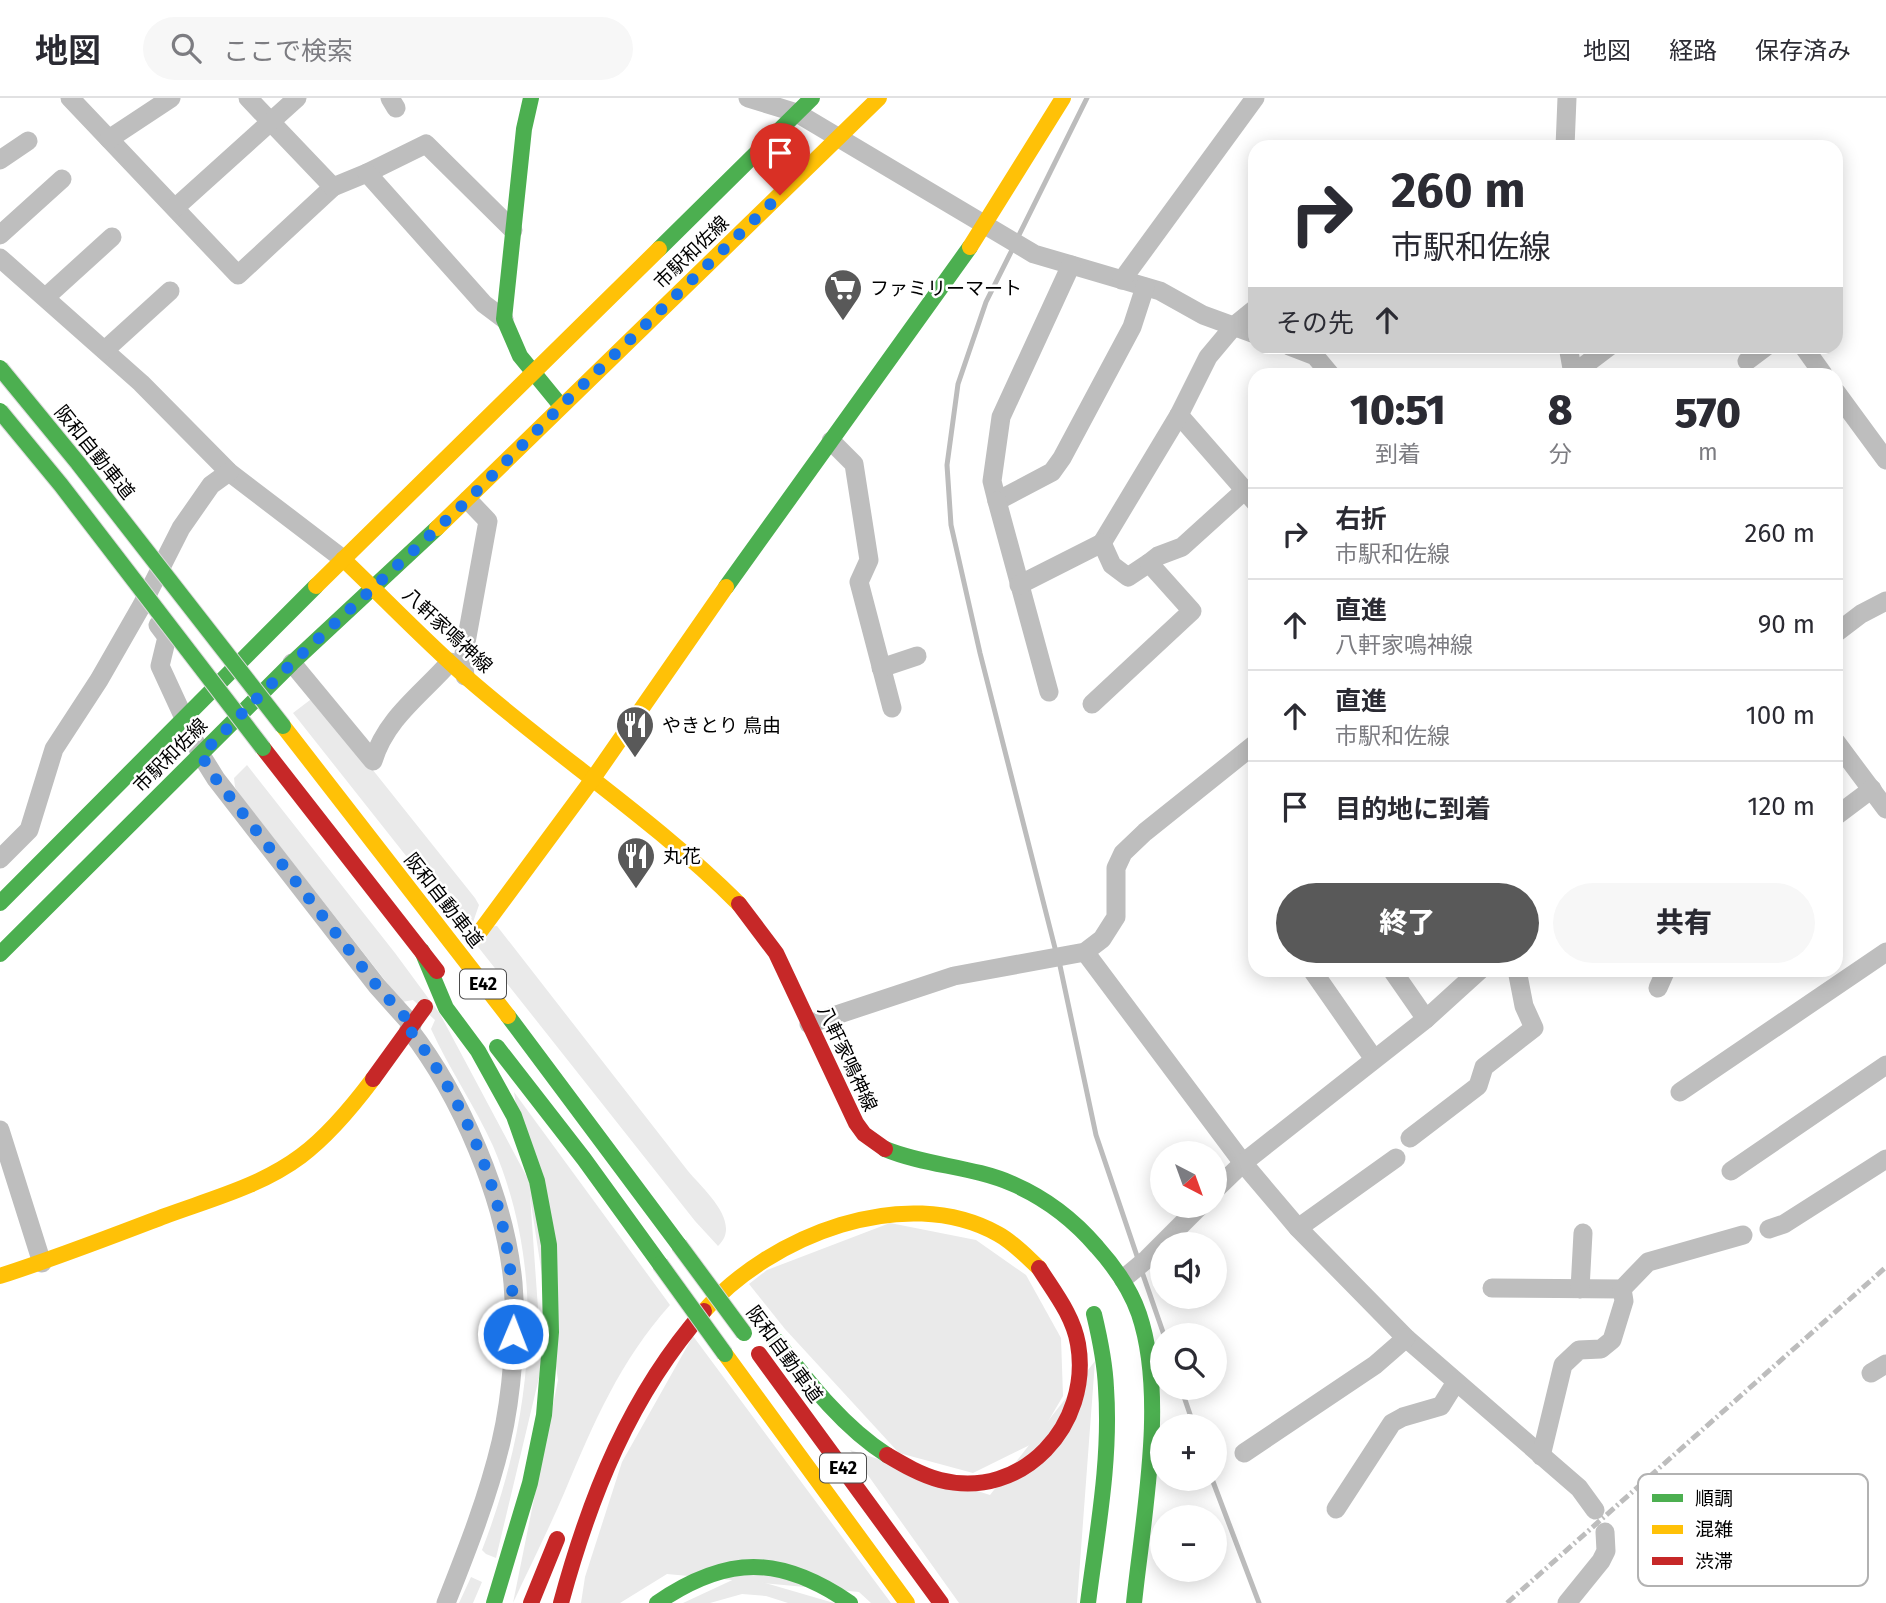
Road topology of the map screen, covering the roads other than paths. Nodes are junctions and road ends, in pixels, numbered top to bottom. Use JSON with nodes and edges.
{"nodes":[{"id":1,"x":70,"y":98,"type":"edge"},
{"id":2,"x":171,"y":98,"type":"edge"},
{"id":3,"x":248,"y":98,"type":"edge"},
{"id":4,"x":297,"y":98,"type":"edge"},
{"id":5,"x":530,"y":98,"type":"edge"},
{"id":6,"x":748,"y":98,"type":"edge"},
{"id":7,"x":812,"y":98,"type":"edge"},
{"id":8,"x":879,"y":98,"type":"edge"},
{"id":9,"x":1063,"y":98,"type":"edge"},
{"id":10,"x":1255,"y":98,"type":"edge"},
{"id":11,"x":1567,"y":98,"type":"edge"},
{"id":12,"x":797,"y":113,"type":"junction"},
{"id":13,"x":270,"y":122,"type":"junction"},
{"id":14,"x":840,"y":137,"type":"junction"},
{"id":15,"x":109,"y":139,"type":"junction"},
{"id":16,"x":1565,"y":140,"type":"edge"},
{"id":17,"x":28,"y":141,"type":"dead end"},
{"id":18,"x":0,"y":160,"type":"edge"},
{"id":19,"x":367,"y":173,"type":"junction"},
{"id":20,"x":62,"y":178,"type":"dead end"},
{"id":21,"x":333,"y":187,"type":"junction"},
{"id":22,"x":175,"y":208,"type":"junction"},
{"id":23,"x":985,"y":226,"type":"junction"},
{"id":24,"x":513,"y":230,"type":"junction"},
{"id":25,"x":0,"y":234,"type":"edge"},
{"id":26,"x":113,"y":237,"type":"dead end"},
{"id":27,"x":0,"y":258,"type":"edge"},
{"id":28,"x":1071,"y":265,"type":"junction"},
{"id":29,"x":1122,"y":280,"type":"junction"},
{"id":30,"x":1145,"y":287,"type":"junction"},
{"id":31,"x":170,"y":290,"type":"dead end"},
{"id":32,"x":46,"y":297,"type":"junction"},
{"id":33,"x":1248,"y":315,"type":"edge"},
{"id":34,"x":504,"y":319,"type":"junction"},
{"id":35,"x":1234,"y":326,"type":"junction"},
{"id":36,"x":1248,"y":331,"type":"edge"},
{"id":37,"x":105,"y":350,"type":"junction"},
{"id":38,"x":1310,"y":354,"type":"edge"},
{"id":39,"x":1599,"y":354,"type":"edge"},
{"id":40,"x":1756,"y":354,"type":"edge"},
{"id":41,"x":1747,"y":361,"type":"dead end"},
{"id":42,"x":0,"y":368,"type":"edge"},
{"id":43,"x":1325,"y":368,"type":"edge"},
{"id":44,"x":1581,"y":368,"type":"edge"},
{"id":45,"x":533,"y":371,"type":"junction"},
{"id":46,"x":1843,"y":401,"type":"edge"},
{"id":47,"x":561,"y":406,"type":"junction"},
{"id":48,"x":0,"y":411,"type":"edge"},
{"id":49,"x":1179,"y":415,"type":"junction"},
{"id":50,"x":831,"y":441,"type":"junction"},
{"id":51,"x":1886,"y":460,"type":"edge"},
{"id":52,"x":229,"y":472,"type":"junction"},
{"id":53,"x":1248,"y":494,"type":"edge"},
{"id":54,"x":1248,"y":498,"type":"edge"},
{"id":55,"x":468,"y":500,"type":"junction"},
{"id":56,"x":997,"y":501,"type":"junction"},
{"id":57,"x":1102,"y":542,"type":"junction"},
{"id":58,"x":342,"y":559,"type":"junction"},
{"id":59,"x":1150,"y":563,"type":"junction"},
{"id":60,"x":1019,"y":585,"type":"junction"},
{"id":61,"x":373,"y":589,"type":"junction"},
{"id":62,"x":1886,"y":601,"type":"edge"},
{"id":63,"x":142,"y":605,"type":"junction"},
{"id":64,"x":1843,"y":628,"type":"edge"},
{"id":65,"x":917,"y":656,"type":"dead end"},
{"id":66,"x":450,"y":662,"type":"junction"},
{"id":67,"x":292,"y":663,"type":"junction"},
{"id":68,"x":881,"y":668,"type":"junction"},
{"id":69,"x":465,"y":676,"type":"junction"},
{"id":70,"x":1049,"y":692,"type":"dead end"},
{"id":71,"x":1092,"y":704,"type":"dead end"},
{"id":72,"x":892,"y":708,"type":"dead end"},
{"id":73,"x":184,"y":716,"type":"junction"},
{"id":74,"x":1248,"y":750,"type":"edge"},
{"id":75,"x":1843,"y":751,"type":"edge"},
{"id":76,"x":201,"y":755,"type":"junction"},
{"id":77,"x":592,"y":780,"type":"junction"},
{"id":78,"x":1872,"y":789,"type":"junction"},
{"id":79,"x":1886,"y":809,"type":"edge"},
{"id":80,"x":1843,"y":811,"type":"edge"},
{"id":81,"x":0,"y":859,"type":"edge"},
{"id":82,"x":0,"y":903,"type":"edge"},
{"id":83,"x":476,"y":937,"type":"dead end"},
{"id":84,"x":422,"y":951,"type":"junction"},
{"id":85,"x":1886,"y":951,"type":"edge"},
{"id":86,"x":1085,"y":952,"type":"junction"},
{"id":87,"x":0,"y":954,"type":"edge"},
{"id":88,"x":1317,"y":977,"type":"edge"},
{"id":89,"x":1397,"y":977,"type":"edge"},
{"id":90,"x":1472,"y":977,"type":"edge"},
{"id":91,"x":1518,"y":977,"type":"edge"},
{"id":92,"x":1663,"y":977,"type":"edge"},
{"id":93,"x":1657,"y":988,"type":"dead end"},
{"id":94,"x":456,"y":995,"type":"dead end"},
{"id":95,"x":425,"y":1007,"type":"dead end"},
{"id":96,"x":1426,"y":1019,"type":"junction"},
{"id":97,"x":809,"y":1024,"type":"junction"},
{"id":98,"x":411,"y":1027,"type":"junction"},
{"id":99,"x":490,"y":1038,"type":"dead end"},
{"id":100,"x":1374,"y":1059,"type":"junction"},
{"id":101,"x":1886,"y":1065,"type":"edge"},
{"id":102,"x":1680,"y":1092,"type":"dead end"},
{"id":103,"x":0,"y":1130,"type":"edge"},
{"id":104,"x":1410,"y":1138,"type":"dead end"},
{"id":105,"x":1396,"y":1158,"type":"dead end"},
{"id":106,"x":1886,"y":1159,"type":"edge"},
{"id":107,"x":1243,"y":1163,"type":"junction"},
{"id":108,"x":1731,"y":1171,"type":"dead end"},
{"id":109,"x":1227,"y":1178,"type":"edge"},
{"id":110,"x":1188,"y":1218,"type":"edge"},
{"id":111,"x":1298,"y":1228,"type":"junction"},
{"id":112,"x":1769,"y":1228,"type":"dead end"},
{"id":113,"x":1583,"y":1233,"type":"dead end"},
{"id":114,"x":1744,"y":1235,"type":"dead end"},
{"id":115,"x":42,"y":1263,"type":"junction"},
{"id":116,"x":1135,"y":1269,"type":"junction"},
{"id":117,"x":0,"y":1276,"type":"edge"},
{"id":118,"x":1492,"y":1288,"type":"dead end"},
{"id":119,"x":1580,"y":1289,"type":"junction"},
{"id":120,"x":1622,"y":1289,"type":"junction"},
{"id":121,"x":1088,"y":1302,"type":"dead end"},
{"id":122,"x":674,"y":1316,"type":"dead end"},
{"id":123,"x":1406,"y":1338,"type":"junction"},
{"id":124,"x":1456,"y":1382,"type":"junction"},
{"id":125,"x":1244,"y":1453,"type":"dead end"},
{"id":126,"x":1541,"y":1456,"type":"junction"},
{"id":127,"x":1336,"y":1509,"type":"dead end"},
{"id":128,"x":1595,"y":1510,"type":"dead end"},
{"id":129,"x":565,"y":1521,"type":"dead end"},
{"id":130,"x":1605,"y":1532,"type":"dead end"},
{"id":131,"x":705,"y":1574,"type":"junction"},
{"id":132,"x":532,"y":1601,"type":"edge"},
{"id":133,"x":446,"y":1603,"type":"edge"},
{"id":134,"x":492,"y":1603,"type":"edge"},
{"id":135,"x":561,"y":1603,"type":"edge"},
{"id":136,"x":657,"y":1603,"type":"edge"},
{"id":137,"x":666,"y":1603,"type":"edge"},
{"id":138,"x":850,"y":1603,"type":"edge"},
{"id":139,"x":907,"y":1603,"type":"edge"},
{"id":140,"x":941,"y":1603,"type":"edge"},
{"id":141,"x":1088,"y":1603,"type":"edge"},
{"id":142,"x":1134,"y":1603,"type":"edge"},
{"id":143,"x":1567,"y":1603,"type":"edge"}],
"edges":[{"from":1,"to":15,"type":"street"},
{"from":2,"to":15,"type":"street"},
{"from":3,"to":13,"type":"street"},
{"from":4,"to":13,"type":"street"},
{"from":5,"to":24,"type":"main road"},
{"from":6,"to":12,"type":"street"},
{"from":7,"to":12,"type":"main road","name":"市駅和佐線"},
{"from":8,"to":14,"type":"main road","name":"市駅和佐線"},
{"from":9,"to":23,"type":"main road"},
{"from":10,"to":29,"type":"street"},
{"from":11,"to":16,"type":"street"},
{"from":12,"to":14,"type":"street"},
{"from":12,"to":45,"type":"main road","name":"市駅和佐線"},
{"from":13,"to":21,"type":"street"},
{"from":13,"to":22,"type":"street"},
{"from":14,"to":23,"type":"street"},
{"from":14,"to":47,"type":"main road","name":"市駅和佐線"},
{"from":15,"to":22,"type":"street"},
{"from":17,"to":18,"type":"street"},
{"from":19,"to":21,"type":"street"},
{"from":19,"to":24,"type":"street"},
{"from":19,"to":34,"type":"street"},
{"from":20,"to":25,"type":"street"},
{"from":21,"to":22,"type":"street"},
{"from":23,"to":28,"type":"street"},
{"from":23,"to":50,"type":"main road"},
{"from":24,"to":34,"type":"main road"},
{"from":26,"to":32,"type":"street"},
{"from":27,"to":32,"type":"street"},
{"from":28,"to":29,"type":"street"},
{"from":28,"to":56,"type":"street"},
{"from":29,"to":30,"type":"street"},
{"from":30,"to":35,"type":"street"},
{"from":30,"to":56,"type":"street"},
{"from":31,"to":37,"type":"street"},
{"from":32,"to":37,"type":"street"},
{"from":33,"to":35,"type":"street"},
{"from":34,"to":45,"type":"main road"},
{"from":35,"to":36,"type":"street"},
{"from":35,"to":49,"type":"street"},
{"from":37,"to":52,"type":"street"},
{"from":38,"to":43,"type":"street"},
{"from":39,"to":44,"type":"street"},
{"from":40,"to":41,"type":"street"},
{"from":42,"to":140,"type":"main road","name":"阪和自動車道","number":"E42","bridge":true},
{"from":45,"to":47,"type":"main road"},
{"from":45,"to":58,"type":"main road"},
{"from":46,"to":51,"type":"street"},
{"from":47,"to":55,"type":"main road","name":"八軒家鳴神線"},
{"from":48,"to":84,"type":"main road","number":"E42","bridge":true},
{"from":49,"to":53,"type":"street"},
{"from":49,"to":57,"type":"street"},
{"from":50,"to":68,"type":"street"},
{"from":50,"to":77,"type":"main road"},
{"from":52,"to":58,"type":"street"},
{"from":52,"to":63,"type":"street"},
{"from":54,"to":59,"type":"street"},
{"from":55,"to":61,"type":"main road","name":"八軒家鳴神線"},
{"from":55,"to":69,"type":"street"},
{"from":56,"to":60,"type":"street"},
{"from":57,"to":59,"type":"street"},
{"from":57,"to":60,"type":"street"},
{"from":58,"to":61,"type":"main road","name":"八軒家鳴神線"},
{"from":58,"to":73,"type":"main road","name":"市駅和佐線"},
{"from":59,"to":71,"type":"street"},
{"from":60,"to":70,"type":"street"},
{"from":61,"to":66,"type":"main road","name":"八軒家鳴神線"},
{"from":61,"to":67,"type":"main road","name":"市駅和佐線"},
{"from":62,"to":64,"type":"street"},
{"from":63,"to":73,"type":"street"},
{"from":63,"to":81,"type":"street"},
{"from":65,"to":68,"type":"street"},
{"from":66,"to":67,"type":"street"},
{"from":66,"to":69,"type":"main road","name":"八軒家鳴神線"},
{"from":67,"to":76,"type":"main road","name":"市駅和佐線"},
{"from":68,"to":72,"type":"street"},
{"from":69,"to":77,"type":"main road","name":"八軒家鳴神線"},
{"from":73,"to":76,"type":"street"},
{"from":73,"to":82,"type":"main road","name":"市駅和佐線"},
{"from":74,"to":86,"type":"street"},
{"from":75,"to":78,"type":"street"},
{"from":76,"to":87,"type":"main road","name":"市駅和佐線"},
{"from":76,"to":98,"type":"street"},
{"from":77,"to":83,"type":"main road"},
{"from":77,"to":97,"type":"main road","name":"八軒家鳴神線"},
{"from":78,"to":79,"type":"street"},
{"from":78,"to":80,"type":"street"},
{"from":84,"to":94,"type":"main road","number":"E42"},
{"from":84,"to":134,"type":"main road"},
{"from":85,"to":102,"type":"street"},
{"from":86,"to":97,"type":"street"},
{"from":86,"to":107,"type":"street"},
{"from":88,"to":100,"type":"street"},
{"from":89,"to":96,"type":"street"},
{"from":90,"to":96,"type":"street"},
{"from":91,"to":104,"type":"street"},
{"from":92,"to":93,"type":"street"},
{"from":95,"to":98,"type":"main road"},
{"from":96,"to":100,"type":"street"},
{"from":97,"to":116,"type":"main road","name":"八軒家鳴神線"},
{"from":98,"to":115,"type":"main road"},
{"from":98,"to":133,"type":"street"},
{"from":99,"to":139,"type":"main road","number":"E42","bridge":true},
{"from":100,"to":107,"type":"street"},
{"from":101,"to":108,"type":"street"},
{"from":103,"to":115,"type":"street"},
{"from":105,"to":111,"type":"street"},
{"from":106,"to":112,"type":"street"},
{"from":107,"to":109,"type":"street"},
{"from":107,"to":111,"type":"street"},
{"from":110,"to":116,"type":"street"},
{"from":111,"to":123,"type":"street"},
{"from":113,"to":119,"type":"street"},
{"from":114,"to":120,"type":"street"},
{"from":115,"to":117,"type":"main road"},
{"from":116,"to":142,"type":"main road","name":"八軒家鳴神線"},
{"from":118,"to":119,"type":"street"},
{"from":119,"to":120,"type":"street"},
{"from":120,"to":126,"type":"street"},
{"from":121,"to":141,"type":"main road"},
{"from":122,"to":135,"type":"main road"},
{"from":123,"to":124,"type":"street"},
{"from":123,"to":125,"type":"street"},
{"from":124,"to":126,"type":"street"},
{"from":124,"to":127,"type":"street"},
{"from":126,"to":128,"type":"street"},
{"from":129,"to":132,"type":"main road"},
{"from":130,"to":143,"type":"street"},
{"from":131,"to":136,"type":"main road"},
{"from":131,"to":137,"type":"main road"},
{"from":131,"to":138,"type":"main road"}]}
